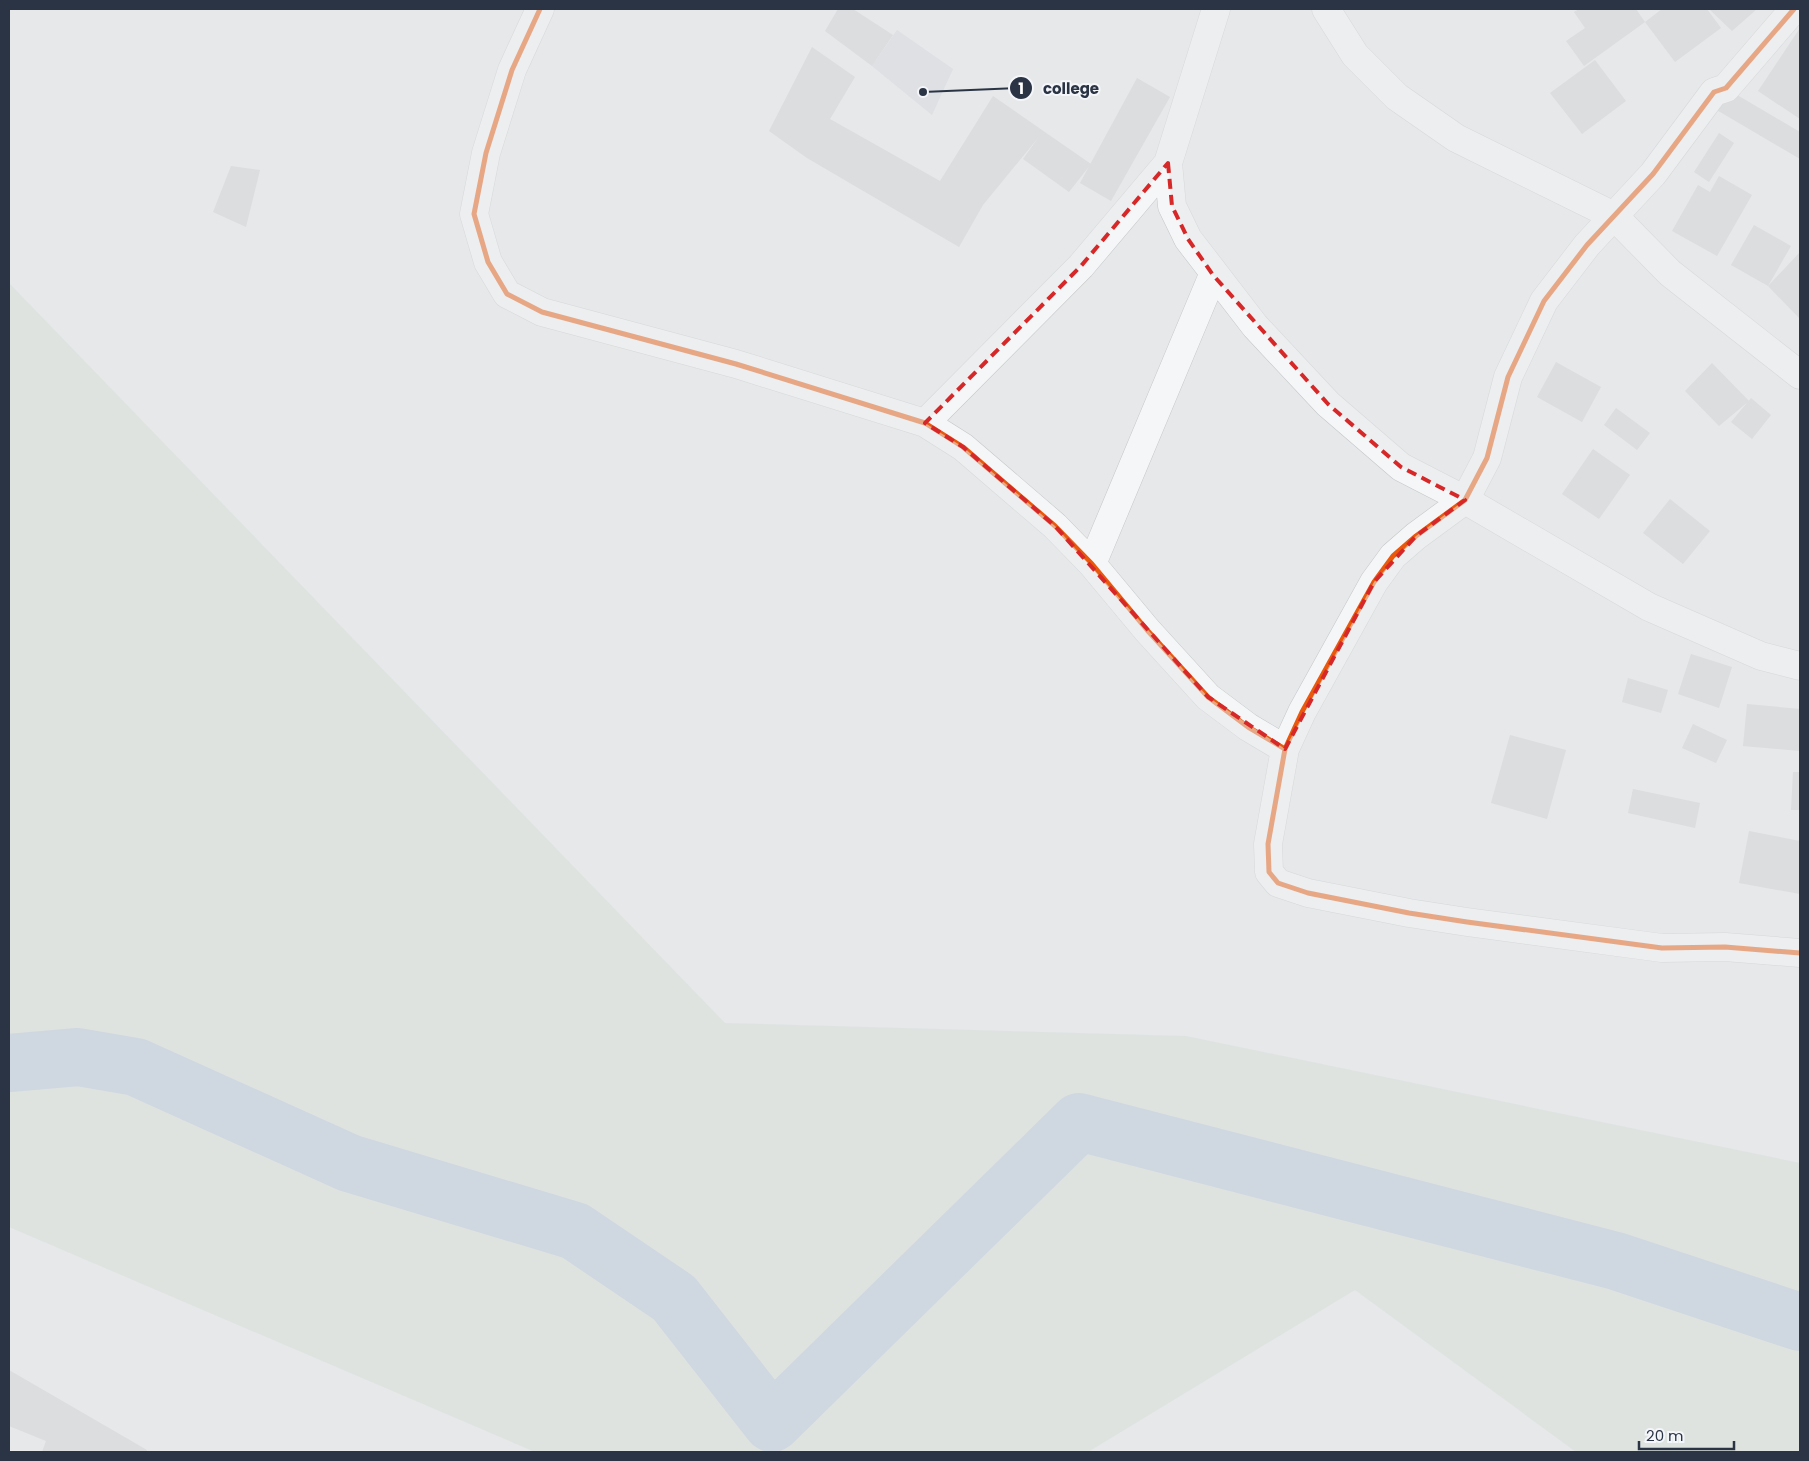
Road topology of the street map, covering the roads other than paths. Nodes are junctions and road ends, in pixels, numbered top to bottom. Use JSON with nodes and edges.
{"nodes":[{"id":1,"x":540,"y":9,"type":"edge"},
{"id":2,"x":1216,"y":9,"type":"edge"},
{"id":3,"x":1326,"y":9,"type":"edge"},
{"id":4,"x":1794,"y":9,"type":"edge"},
{"id":5,"x":1168,"y":163,"type":"junction"},
{"id":6,"x":1614,"y":216,"type":"junction"},
{"id":7,"x":1213,"y":275,"type":"junction"},
{"id":8,"x":1800,"y":375,"type":"edge"},
{"id":9,"x":925,"y":423,"type":"junction"},
{"id":10,"x":1465,"y":500,"type":"junction"},
{"id":11,"x":1092,"y":564,"type":"junction"},
{"id":12,"x":1800,"y":666,"type":"edge"},
{"id":13,"x":1285,"y":749,"type":"junction"},
{"id":14,"x":1800,"y":953,"type":"edge"}],
"edges":[{"from":1,"to":9,"type":"street"},
{"from":2,"to":5,"type":"street"},
{"from":3,"to":6,"type":"street"},
{"from":4,"to":6,"type":"street"},
{"from":5,"to":7,"type":"street"},
{"from":5,"to":9,"type":"street"},
{"from":6,"to":8,"type":"street"},
{"from":6,"to":10,"type":"street"},
{"from":7,"to":10,"type":"street"},
{"from":7,"to":11,"type":"street"},
{"from":9,"to":11,"type":"street"},
{"from":10,"to":12,"type":"street"},
{"from":10,"to":13,"type":"street"},
{"from":11,"to":13,"type":"street"},
{"from":13,"to":14,"type":"street"}]}
